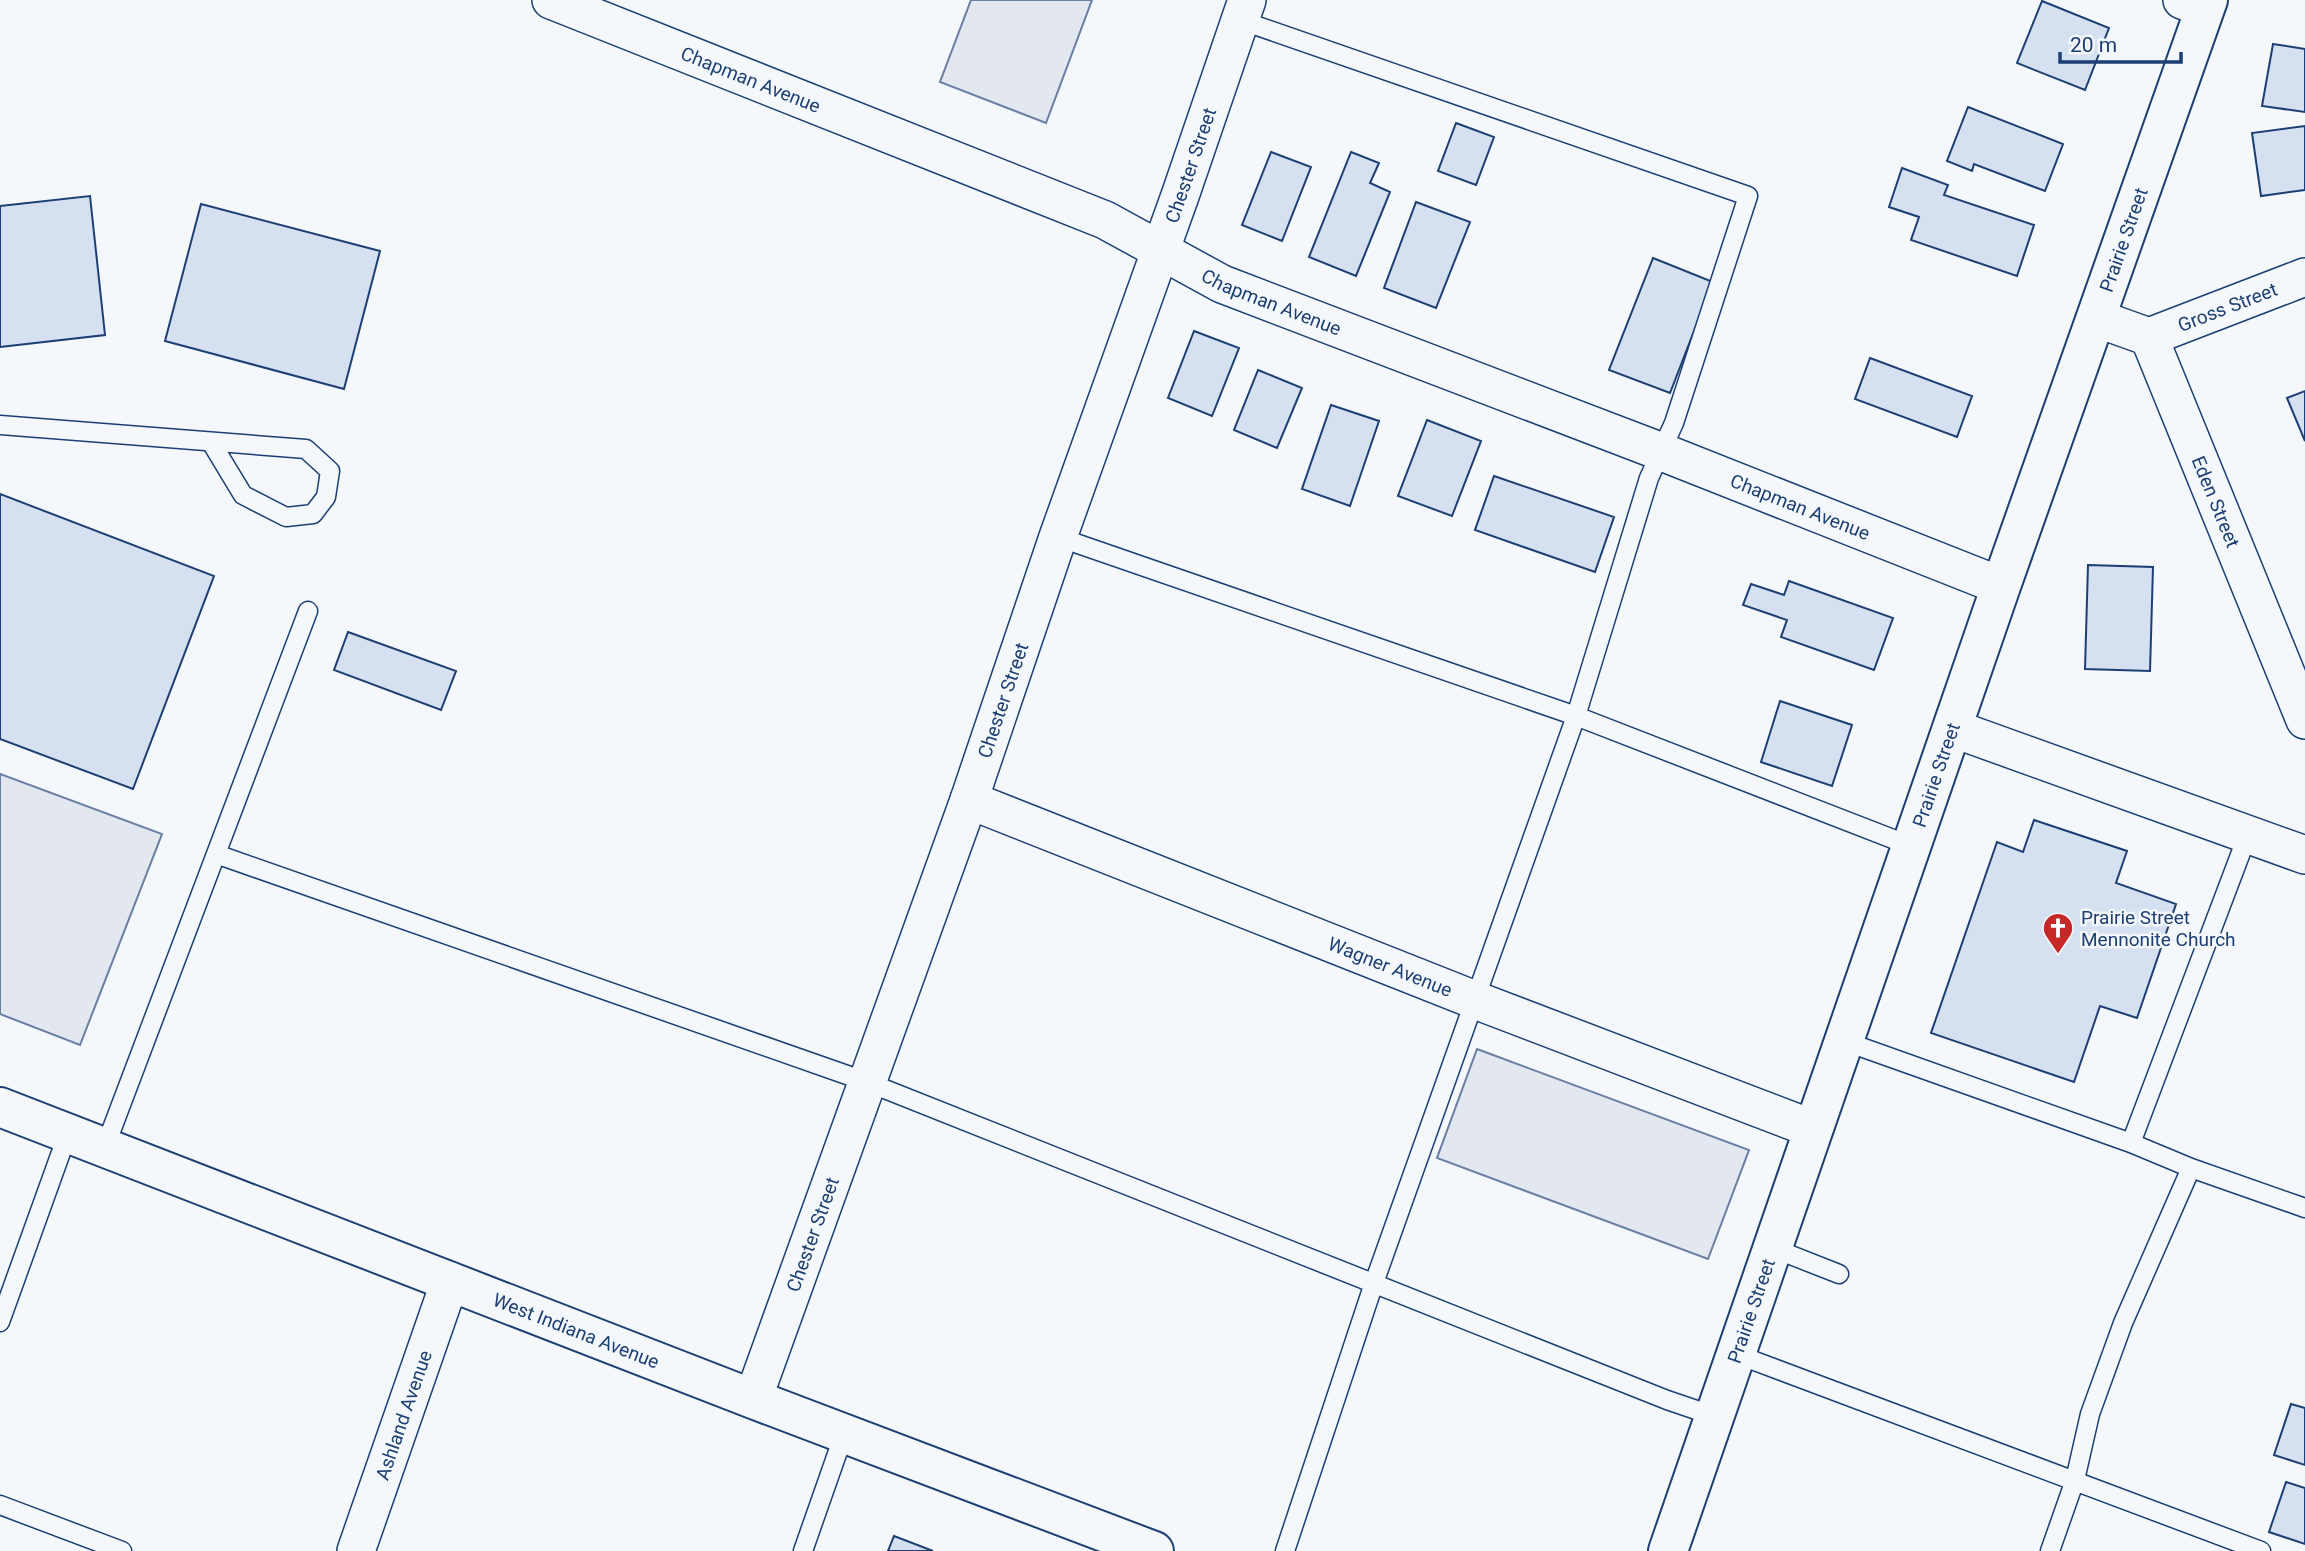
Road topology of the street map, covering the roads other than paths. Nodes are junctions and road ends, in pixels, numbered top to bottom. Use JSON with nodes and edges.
{"nodes":[{"id":1,"x":551,"y":0,"type":"edge"},
{"id":2,"x":2198,"y":3,"type":"edge"},
{"id":3,"x":1243,"y":10,"type":"edge"},
{"id":4,"x":1160,"y":250,"type":"junction"},
{"id":5,"x":2305,"y":278,"type":"edge"},
{"id":6,"x":2096,"y":318,"type":"junction"},
{"id":7,"x":2149,"y":337,"type":"junction"},
{"id":8,"x":0,"y":425,"type":"edge"},
{"id":9,"x":211,"y":442,"type":"junction"},
{"id":10,"x":1662,"y":452,"type":"junction"},
{"id":11,"x":1058,"y":537,"type":"junction"},
{"id":12,"x":2001,"y":586,"type":"junction"},
{"id":13,"x":309,"y":611,"type":"dead end"},
{"id":14,"x":2297,"y":678,"type":"edge"},
{"id":15,"x":1576,"y":716,"type":"junction"},
{"id":16,"x":2305,"y":720,"type":"edge"},
{"id":17,"x":1952,"y":728,"type":"junction"},
{"id":18,"x":969,"y":800,"type":"junction"},
{"id":19,"x":2248,"y":834,"type":"junction"},
{"id":20,"x":1911,"y":846,"type":"junction"},
{"id":21,"x":216,"y":854,"type":"junction"},
{"id":22,"x":2305,"y":855,"type":"edge"},
{"id":23,"x":1475,"y":1000,"type":"junction"},
{"id":24,"x":1844,"y":1041,"type":"junction"},
{"id":25,"x":867,"y":1082,"type":"junction"},
{"id":26,"x":0,"y":1107,"type":"edge"},
{"id":27,"x":1814,"y":1129,"type":"junction"},
{"id":28,"x":68,"y":1133,"type":"junction"},
{"id":29,"x":2131,"y":1143,"type":"junction"},
{"id":30,"x":105,"y":1147,"type":"junction"},
{"id":31,"x":2190,"y":1168,"type":"junction"},
{"id":32,"x":2305,"y":1208,"type":"edge"},
{"id":33,"x":1773,"y":1248,"type":"junction"},
{"id":34,"x":1839,"y":1274,"type":"dead end"},
{"id":35,"x":450,"y":1281,"type":"junction"},
{"id":36,"x":1374,"y":1283,"type":"junction"},
{"id":37,"x":0,"y":1322,"type":"edge"},
{"id":38,"x":1736,"y":1354,"type":"junction"},
{"id":39,"x":753,"y":1399,"type":"junction"},
{"id":40,"x":1714,"y":1416,"type":"junction"},
{"id":41,"x":844,"y":1434,"type":"junction"},
{"id":42,"x":2075,"y":1480,"type":"junction"},
{"id":43,"x":0,"y":1505,"type":"edge"},
{"id":44,"x":122,"y":1551,"type":"edge"},
{"id":45,"x":356,"y":1551,"type":"edge"},
{"id":46,"x":803,"y":1551,"type":"edge"},
{"id":47,"x":1154,"y":1551,"type":"edge"},
{"id":48,"x":1285,"y":1551,"type":"edge"},
{"id":49,"x":1668,"y":1551,"type":"edge"},
{"id":50,"x":2050,"y":1551,"type":"edge"},
{"id":51,"x":2261,"y":1551,"type":"edge"}],
"edges":[{"from":1,"to":4,"type":"street","name":"Chapman Avenue"},
{"from":2,"to":6,"type":"main road","name":"Prairie Street"},
{"from":3,"to":4,"type":"street","name":"Chester Street"},
{"from":3,"to":10,"type":"lane"},
{"from":4,"to":10,"type":"street","name":"Chapman Avenue"},
{"from":4,"to":11,"type":"street","name":"Chester Street"},
{"from":5,"to":7,"type":"street","name":"Gross Street"},
{"from":6,"to":7,"type":"street"},
{"from":6,"to":12,"type":"main road","name":"Prairie Street"},
{"from":7,"to":14,"type":"street","name":"Eden Street"},
{"from":8,"to":9,"type":"lane"},
{"from":9,"to":9,"type":"lane"},
{"from":10,"to":12,"type":"street","name":"Chapman Avenue"},
{"from":10,"to":15,"type":"lane"},
{"from":11,"to":15,"type":"lane"},
{"from":11,"to":18,"type":"street","name":"Chester Street"},
{"from":12,"to":17,"type":"main road","name":"Prairie Street"},
{"from":13,"to":21,"type":"lane"},
{"from":14,"to":16,"type":"street","name":"Eden Street"},
{"from":15,"to":20,"type":"lane"},
{"from":15,"to":23,"type":"lane"},
{"from":17,"to":19,"type":"street"},
{"from":17,"to":20,"type":"main road","name":"Prairie Street"},
{"from":18,"to":23,"type":"street","name":"Wagner Avenue"},
{"from":18,"to":25,"type":"street","name":"Chester Street"},
{"from":19,"to":22,"type":"street"},
{"from":19,"to":29,"type":"lane"},
{"from":20,"to":24,"type":"main road","name":"Prairie Street"},
{"from":21,"to":25,"type":"lane"},
{"from":21,"to":30,"type":"lane"},
{"from":23,"to":27,"type":"street","name":"Wagner Avenue"},
{"from":23,"to":36,"type":"lane"},
{"from":24,"to":27,"type":"main road","name":"Prairie Street"},
{"from":24,"to":29,"type":"lane"},
{"from":25,"to":36,"type":"lane"},
{"from":25,"to":39,"type":"street","name":"Chester Street"},
{"from":26,"to":28,"type":"main road","name":"West Indiana Avenue"},
{"from":27,"to":33,"type":"main road","name":"Prairie Street"},
{"from":28,"to":30,"type":"main road","name":"West Indiana Avenue"},
{"from":28,"to":37,"type":"lane"},
{"from":29,"to":31,"type":"lane"},
{"from":30,"to":35,"type":"main road","name":"West Indiana Avenue"},
{"from":31,"to":32,"type":"lane"},
{"from":31,"to":42,"type":"lane"},
{"from":33,"to":34,"type":"lane"},
{"from":33,"to":38,"type":"main road","name":"Prairie Street"},
{"from":35,"to":39,"type":"main road","name":"West Indiana Avenue"},
{"from":35,"to":45,"type":"street","name":"Ashland Avenue"},
{"from":36,"to":40,"type":"lane"},
{"from":36,"to":48,"type":"lane"},
{"from":38,"to":40,"type":"main road","name":"Prairie Street"},
{"from":38,"to":42,"type":"lane"},
{"from":39,"to":41,"type":"main road","name":"West Indiana Avenue"},
{"from":40,"to":49,"type":"main road","name":"Prairie Street"},
{"from":41,"to":46,"type":"lane"},
{"from":41,"to":47,"type":"main road","name":"West Indiana Avenue"},
{"from":42,"to":50,"type":"lane"},
{"from":42,"to":51,"type":"lane"},
{"from":43,"to":44,"type":"lane"}]}
